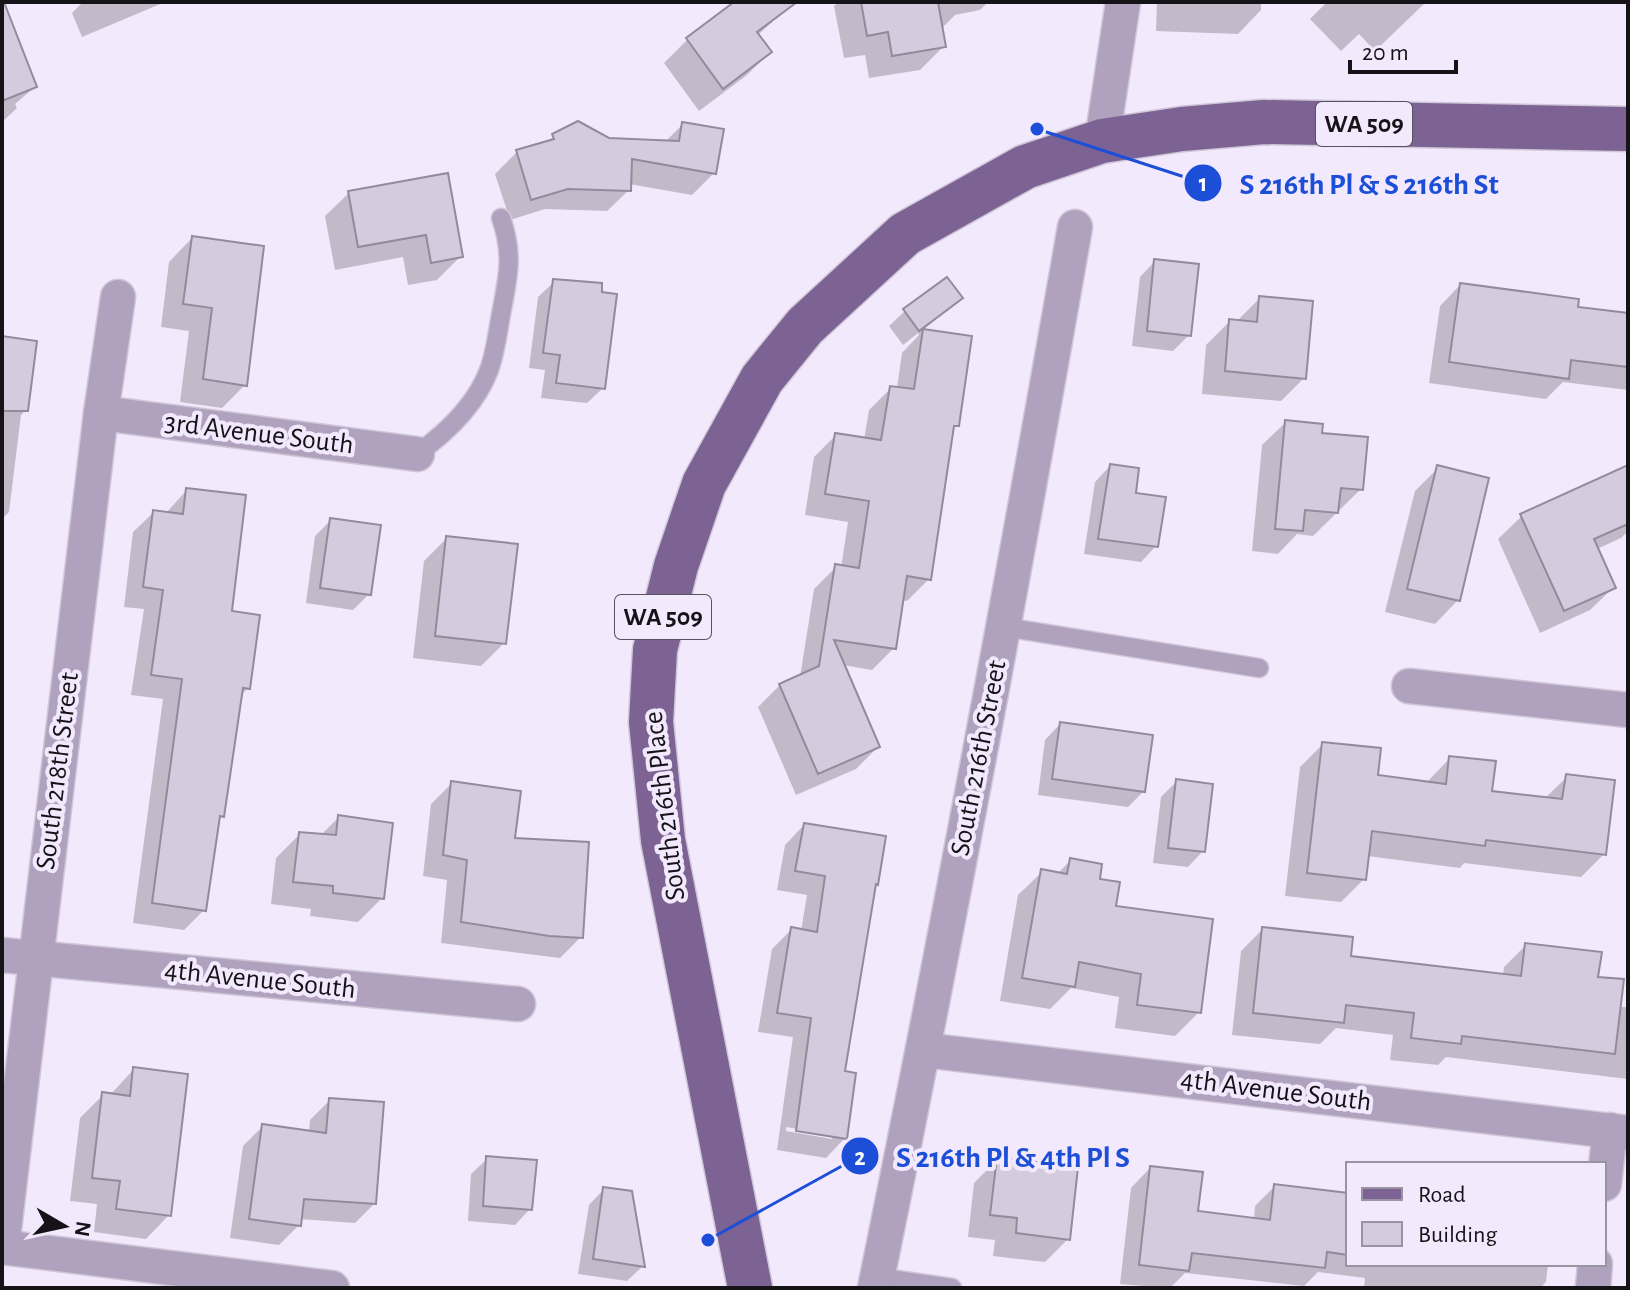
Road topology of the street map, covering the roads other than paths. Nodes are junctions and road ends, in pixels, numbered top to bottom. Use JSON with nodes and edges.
{"nodes":[{"id":1,"x":1123,"y":2,"type":"edge"},
{"id":2,"x":1628,"y":129,"type":"edge"},
{"id":3,"x":1102,"y":141,"type":"junction"},
{"id":4,"x":501,"y":218,"type":"dead end"},
{"id":5,"x":1075,"y":227,"type":"dead end"},
{"id":6,"x":118,"y":297,"type":"dead end"},
{"id":7,"x":101,"y":413,"type":"junction"},
{"id":8,"x":417,"y":454,"type":"joint"},
{"id":9,"x":1004,"y":627,"type":"junction"},
{"id":10,"x":1259,"y":668,"type":"dead end"},
{"id":11,"x":1409,"y":686,"type":"dead end"},
{"id":12,"x":1628,"y":710,"type":"edge"},
{"id":13,"x":2,"y":955,"type":"edge"},
{"id":14,"x":36,"y":958,"type":"junction"},
{"id":15,"x":518,"y":1004,"type":"dead end"},
{"id":16,"x":924,"y":1050,"type":"junction"},
{"id":17,"x":1619,"y":1131,"type":"edge"},
{"id":18,"x":1606,"y":1177,"type":"edge"},
{"id":19,"x":2,"y":1246,"type":"edge"},
{"id":20,"x":1595,"y":1266,"type":"edge"},
{"id":21,"x":876,"y":1283,"type":"edge"},
{"id":22,"x":332,"y":1288,"type":"edge"},
{"id":23,"x":750,"y":1288,"type":"edge"},
{"id":24,"x":952,"y":1288,"type":"edge"},
{"id":25,"x":1593,"y":1288,"type":"edge"}],
"edges":[{"from":1,"to":3,"type":"street"},
{"from":2,"to":3,"type":"main road","number":"WA 509"},
{"from":3,"to":23,"type":"main road","name":"South 216th Place","number":"WA 509"},
{"from":4,"to":8,"type":"lane"},
{"from":5,"to":9,"type":"street","name":"South 216th Street"},
{"from":6,"to":7,"type":"street","name":"South 218th Street"},
{"from":7,"to":8,"type":"street","name":"3rd Avenue South"},
{"from":7,"to":14,"type":"street","name":"South 218th Street"},
{"from":9,"to":10,"type":"lane"},
{"from":9,"to":16,"type":"street","name":"South 216th Street"},
{"from":11,"to":12,"type":"street"},
{"from":13,"to":14,"type":"street","name":"4th Avenue South"},
{"from":14,"to":15,"type":"street","name":"4th Avenue South"},
{"from":14,"to":19,"type":"street","name":"South 218th Street"},
{"from":16,"to":17,"type":"street","name":"4th Avenue South"},
{"from":16,"to":21,"type":"street","name":"South 216th Street"},
{"from":17,"to":18,"type":"street"},
{"from":19,"to":22,"type":"street"},
{"from":20,"to":25,"type":"street"},
{"from":21,"to":24,"type":"lane"}]}
